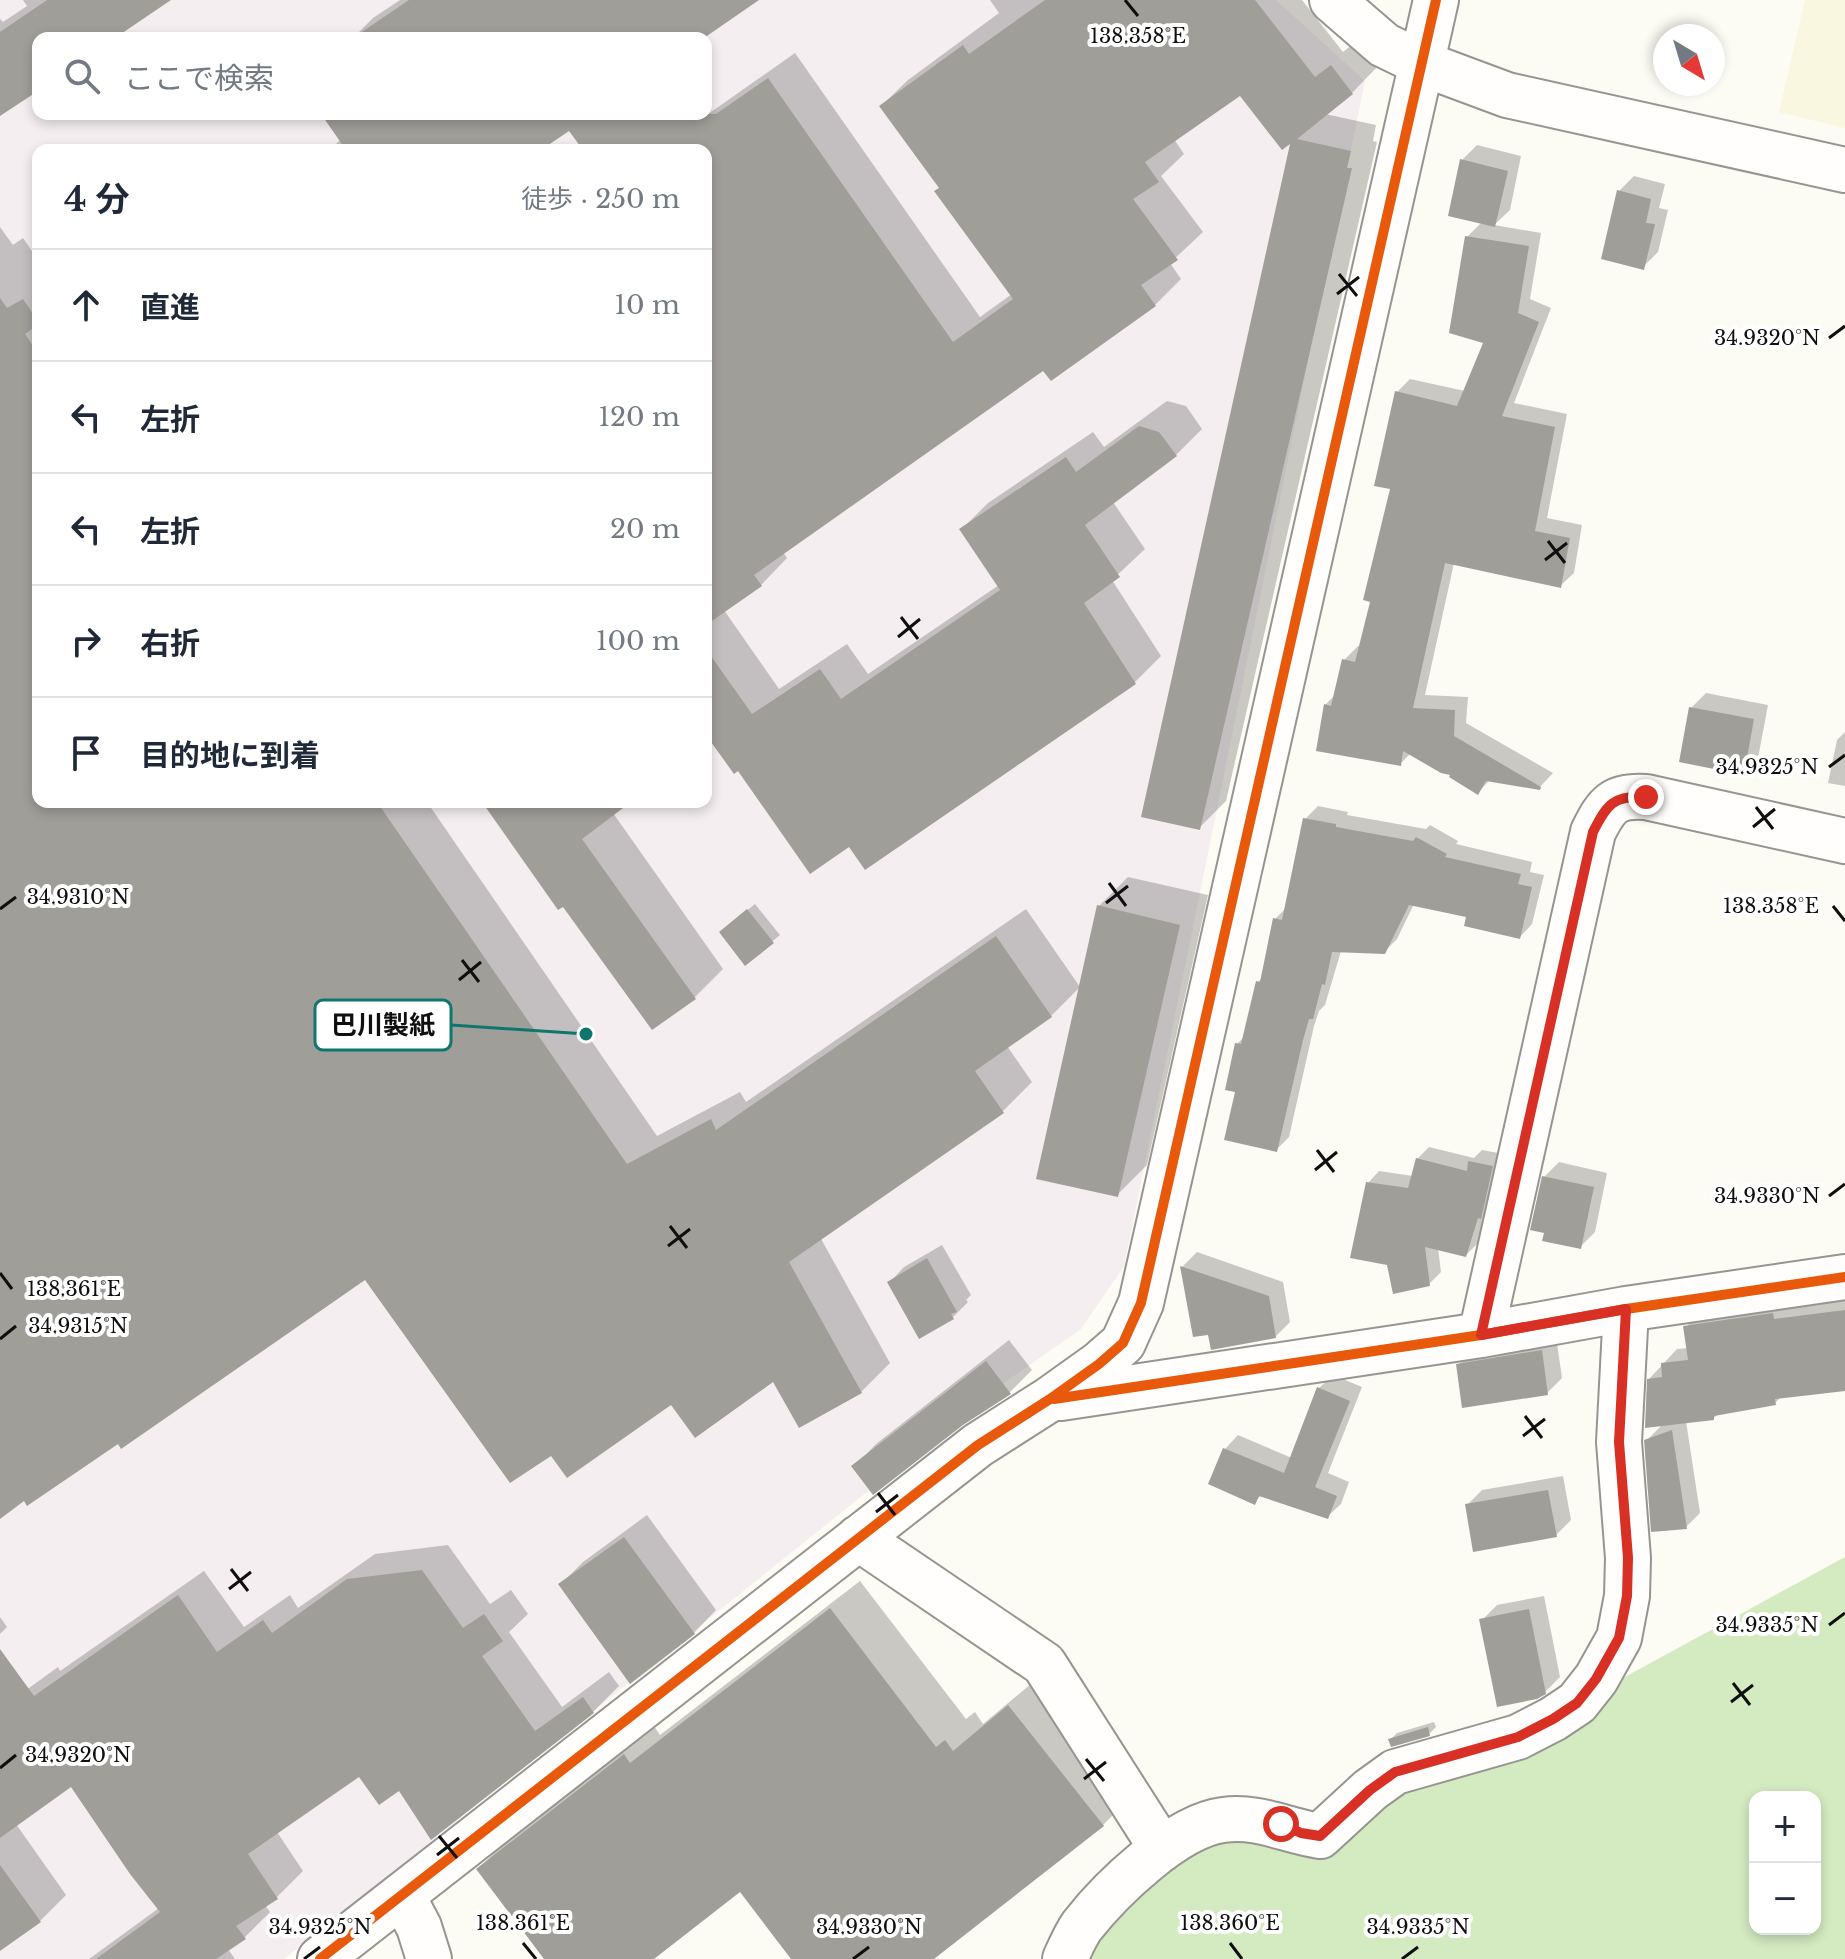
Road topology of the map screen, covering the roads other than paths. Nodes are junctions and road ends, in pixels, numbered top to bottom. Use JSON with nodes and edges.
{"nodes":[{"id":1,"x":1332,"y":0,"type":"edge"},
{"id":2,"x":1436,"y":0,"type":"edge"},
{"id":3,"x":1421,"y":63,"type":"junction"},
{"id":4,"x":1845,"y":170,"type":"edge"},
{"id":5,"x":1845,"y":841,"type":"edge"},
{"id":6,"x":1845,"y":1277,"type":"edge"},
{"id":7,"x":1626,"y":1309,"type":"junction"},
{"id":8,"x":1481,"y":1335,"type":"junction"},
{"id":9,"x":1050,"y":1399,"type":"junction"},
{"id":10,"x":858,"y":1538,"type":"junction"},
{"id":11,"x":1162,"y":1849,"type":"junction"},
{"id":12,"x":402,"y":1895,"type":"junction"},
{"id":13,"x":320,"y":1959,"type":"edge"},
{"id":14,"x":429,"y":1959,"type":"edge"},
{"id":15,"x":1065,"y":1959,"type":"edge"}],
"edges":[{"from":1,"to":3,"type":"street"},
{"from":2,"to":3,"type":"street"},
{"from":3,"to":4,"type":"street"},
{"from":3,"to":9,"type":"street"},
{"from":5,"to":8,"type":"street"},
{"from":6,"to":7,"type":"street"},
{"from":7,"to":8,"type":"street"},
{"from":7,"to":11,"type":"street"},
{"from":8,"to":9,"type":"street"},
{"from":9,"to":10,"type":"street"},
{"from":10,"to":11,"type":"street"},
{"from":10,"to":12,"type":"street"},
{"from":11,"to":15,"type":"street"},
{"from":12,"to":13,"type":"street"},
{"from":12,"to":14,"type":"street"}]}
